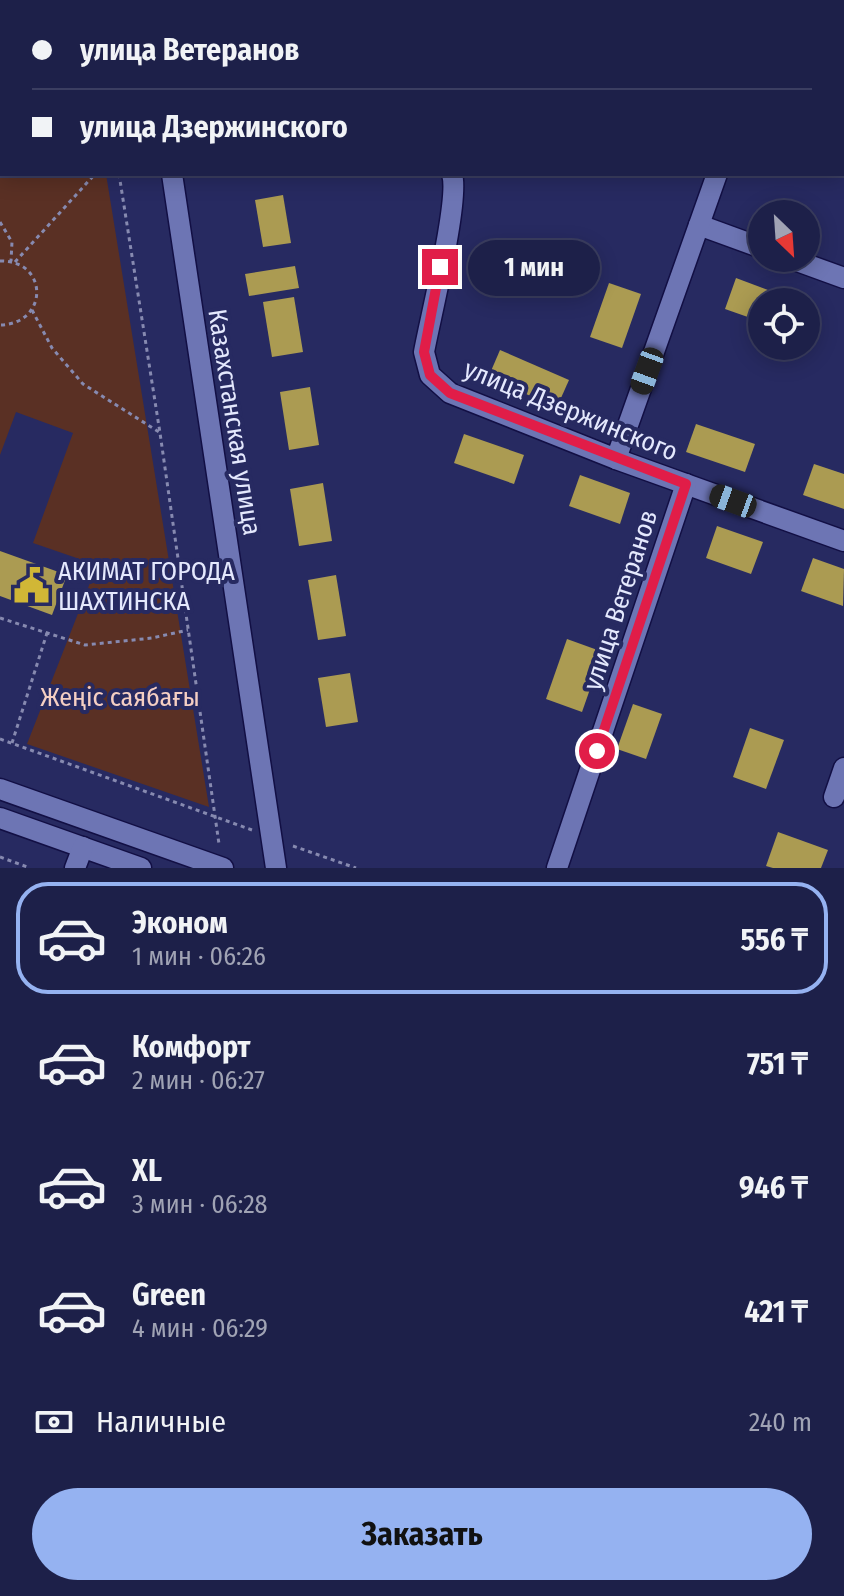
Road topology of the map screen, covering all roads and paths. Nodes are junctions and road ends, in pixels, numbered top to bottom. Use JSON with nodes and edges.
{"nodes":[{"id":1,"x":93,"y":176,"type":"edge"},
{"id":2,"x":119,"y":176,"type":"edge"},
{"id":3,"x":172,"y":176,"type":"edge"},
{"id":4,"x":453,"y":176,"type":"edge"},
{"id":5,"x":716,"y":176,"type":"edge"},
{"id":6,"x":0,"y":222,"type":"edge"},
{"id":7,"x":699,"y":225,"type":"junction"},
{"id":8,"x":748,"y":243,"type":"edge"},
{"id":9,"x":0,"y":261,"type":"edge"},
{"id":10,"x":13,"y":262,"type":"junction"},
{"id":11,"x":820,"y":269,"type":"edge"},
{"id":12,"x":844,"y":278,"type":"edge"},
{"id":13,"x":32,"y":310,"type":"junction"},
{"id":14,"x":0,"y":326,"type":"edge"},
{"id":15,"x":160,"y":433,"type":"junction"},
{"id":16,"x":616,"y":459,"type":"junction"},
{"id":17,"x":686,"y":484,"type":"junction"},
{"id":18,"x":844,"y":541,"type":"edge"},
{"id":19,"x":0,"y":618,"type":"edge"},
{"id":20,"x":188,"y":630,"type":"junction"},
{"id":21,"x":47,"y":633,"type":"junction"},
{"id":22,"x":0,"y":739,"type":"edge"},
{"id":23,"x":12,"y":743,"type":"junction"},
{"id":24,"x":844,"y":768,"type":"edge"},
{"id":25,"x":0,"y":789,"type":"edge"},
{"id":26,"x":834,"y":797,"type":"dead end"},
{"id":27,"x":214,"y":815,"type":"junction"},
{"id":28,"x":0,"y":818,"type":"edge"},
{"id":29,"x":271,"y":838,"type":"junction"},
{"id":30,"x":83,"y":847,"type":"junction"},
{"id":31,"x":0,"y":857,"type":"edge"},
{"id":32,"x":30,"y":868,"type":"edge"},
{"id":33,"x":75,"y":868,"type":"edge"},
{"id":34,"x":141,"y":868,"type":"edge"},
{"id":35,"x":222,"y":868,"type":"edge"},
{"id":36,"x":276,"y":868,"type":"edge"},
{"id":37,"x":356,"y":868,"type":"edge"},
{"id":38,"x":557,"y":868,"type":"edge"}],
"edges":[{"from":1,"to":10,"type":"path"},
{"from":2,"to":15,"type":"path"},
{"from":3,"to":29,"type":"street","name":"Казахстанская улица"},
{"from":4,"to":16,"type":"street","name":"улица Дзержинского"},
{"from":5,"to":7,"type":"street"},
{"from":6,"to":10,"type":"path"},
{"from":7,"to":8,"type":"street"},
{"from":7,"to":16,"type":"street"},
{"from":9,"to":10,"type":"path"},
{"from":10,"to":13,"type":"path"},
{"from":11,"to":12,"type":"street"},
{"from":13,"to":14,"type":"path"},
{"from":13,"to":15,"type":"path"},
{"from":15,"to":20,"type":"path"},
{"from":16,"to":17,"type":"street","name":"улица Дзержинского"},
{"from":17,"to":18,"type":"street","name":"улица Дзержинского"},
{"from":17,"to":38,"type":"street","name":"улица Ветеранов"},
{"from":19,"to":21,"type":"path"},
{"from":20,"to":21,"type":"path"},
{"from":20,"to":27,"type":"path"},
{"from":21,"to":23,"type":"path"},
{"from":22,"to":23,"type":"path"},
{"from":23,"to":27,"type":"path"},
{"from":24,"to":26,"type":"street"},
{"from":25,"to":35,"type":"street"},
{"from":27,"to":29,"type":"path"},
{"from":27,"to":35,"type":"path"},
{"from":28,"to":30,"type":"street"},
{"from":29,"to":36,"type":"street","name":"Казахстанская улица"},
{"from":29,"to":37,"type":"path"},
{"from":30,"to":33,"type":"street"},
{"from":30,"to":34,"type":"street"},
{"from":31,"to":32,"type":"path"}]}
